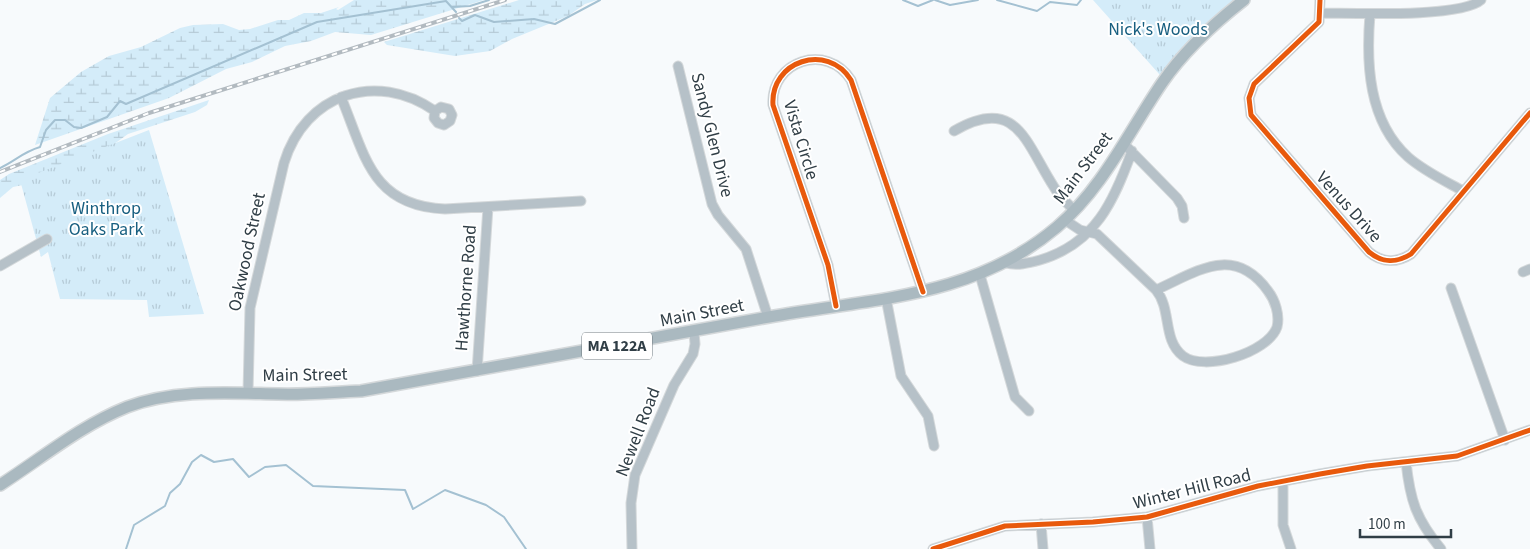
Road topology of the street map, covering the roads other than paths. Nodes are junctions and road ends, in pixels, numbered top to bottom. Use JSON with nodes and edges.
{"nodes":[{"id":1,"x":1244,"y":0,"type":"edge"},
{"id":2,"x":1320,"y":0,"type":"edge"},
{"id":3,"x":1481,"y":0,"type":"edge"},
{"id":4,"x":1321,"y":13,"type":"junction"},
{"id":5,"x":1370,"y":14,"type":"junction"},
{"id":6,"x":678,"y":66,"type":"dead end"},
{"id":7,"x":341,"y":97,"type":"junction"},
{"id":8,"x":435,"y":111,"type":"dead end"},
{"id":9,"x":1530,"y":113,"type":"edge"},
{"id":10,"x":954,"y":131,"type":"dead end"},
{"id":11,"x":1128,"y":147,"type":"junction"},
{"id":12,"x":1463,"y":191,"type":"junction"},
{"id":13,"x":581,"y":201,"type":"dead end"},
{"id":14,"x":488,"y":207,"type":"junction"},
{"id":15,"x":1074,"y":210,"type":"junction"},
{"id":16,"x":1184,"y":218,"type":"dead end"},
{"id":17,"x":1065,"y":220,"type":"junction"},
{"id":18,"x":1089,"y":232,"type":"junction"},
{"id":19,"x":47,"y":239,"type":"dead end"},
{"id":20,"x":1006,"y":262,"type":"junction"},
{"id":21,"x":0,"y":266,"type":"edge"},
{"id":22,"x":980,"y":275,"type":"junction"},
{"id":23,"x":1452,"y":288,"type":"dead end"},
{"id":24,"x":1156,"y":290,"type":"junction"},
{"id":25,"x":923,"y":292,"type":"junction"},
{"id":26,"x":886,"y":298,"type":"junction"},
{"id":27,"x":836,"y":306,"type":"junction"},
{"id":28,"x":768,"y":317,"type":"junction"},
{"id":29,"x":694,"y":332,"type":"junction"},
{"id":30,"x":477,"y":371,"type":"junction"},
{"id":31,"x":248,"y":393,"type":"junction"},
{"id":32,"x":1029,"y":411,"type":"dead end"},
{"id":33,"x":1530,"y":430,"type":"edge"},
{"id":34,"x":1506,"y":440,"type":"junction"},
{"id":35,"x":934,"y":446,"type":"dead end"},
{"id":36,"x":1406,"y":462,"type":"junction"},
{"id":37,"x":1283,"y":482,"type":"junction"},
{"id":38,"x":0,"y":485,"type":"edge"},
{"id":39,"x":1147,"y":517,"type":"junction"},
{"id":40,"x":1041,"y":524,"type":"junction"},
{"id":41,"x":632,"y":549,"type":"edge"},
{"id":42,"x":933,"y":549,"type":"edge"},
{"id":43,"x":1044,"y":549,"type":"edge"},
{"id":44,"x":1150,"y":549,"type":"edge"},
{"id":45,"x":1290,"y":549,"type":"edge"},
{"id":46,"x":1441,"y":549,"type":"edge"}],
"edges":[{"from":1,"to":11,"type":"main road","name":"Main Street","number":"MA 122A"},
{"from":2,"to":4,"type":"street"},
{"from":3,"to":5,"type":"street"},
{"from":4,"to":5,"type":"street"},
{"from":4,"to":12,"type":"street","name":"Venus Drive"},
{"from":5,"to":12,"type":"street"},
{"from":6,"to":28,"type":"street","name":"Sandy Glen Drive"},
{"from":7,"to":8,"type":"street","name":"Oakwood Street"},
{"from":7,"to":14,"type":"street"},
{"from":7,"to":31,"type":"street","name":"Oakwood Street"},
{"from":9,"to":12,"type":"street","name":"Venus Drive"},
{"from":10,"to":15,"type":"street"},
{"from":11,"to":15,"type":"main road","name":"Main Street","number":"MA 122A"},
{"from":11,"to":16,"type":"street"},
{"from":11,"to":18,"type":"street"},
{"from":13,"to":14,"type":"street"},
{"from":14,"to":30,"type":"street","name":"Hawthorne Road"},
{"from":15,"to":17,"type":"main road","name":"Main Street","number":"MA 122A"},
{"from":17,"to":18,"type":"street"},
{"from":17,"to":20,"type":"main road","name":"Main Street","number":"MA 122A"},
{"from":18,"to":20,"type":"street"},
{"from":18,"to":24,"type":"street"},
{"from":19,"to":21,"type":"street"},
{"from":20,"to":22,"type":"main road","name":"Main Street","number":"MA 122A"},
{"from":22,"to":25,"type":"main road","name":"Main Street","number":"MA 122A"},
{"from":22,"to":32,"type":"street"},
{"from":23,"to":34,"type":"street"},
{"from":24,"to":24,"type":"street"},
{"from":25,"to":26,"type":"main road","name":"Main Street","number":"MA 122A"},
{"from":25,"to":27,"type":"street","name":"Vista Circle"},
{"from":26,"to":27,"type":"main road","name":"Main Street","number":"MA 122A"},
{"from":26,"to":35,"type":"street"},
{"from":27,"to":28,"type":"main road","name":"Main Street","number":"MA 122A"},
{"from":28,"to":29,"type":"main road","name":"Main Street","number":"MA 122A"},
{"from":29,"to":30,"type":"main road","name":"Main Street","number":"MA 122A"},
{"from":29,"to":41,"type":"street","name":"Newell Road"},
{"from":30,"to":31,"type":"main road","name":"Main Street","number":"MA 122A"},
{"from":31,"to":38,"type":"main road","name":"Main Street","number":"MA 122A"},
{"from":33,"to":34,"type":"street","name":"Winter Hill Road"},
{"from":34,"to":36,"type":"street","name":"Winter Hill Road"},
{"from":36,"to":37,"type":"street","name":"Winter Hill Road"},
{"from":36,"to":46,"type":"street"},
{"from":37,"to":39,"type":"street","name":"Winter Hill Road"},
{"from":37,"to":45,"type":"street"},
{"from":39,"to":40,"type":"street","name":"Winter Hill Road"},
{"from":39,"to":44,"type":"street"},
{"from":40,"to":42,"type":"street","name":"Winter Hill Road"},
{"from":40,"to":43,"type":"street"}]}
